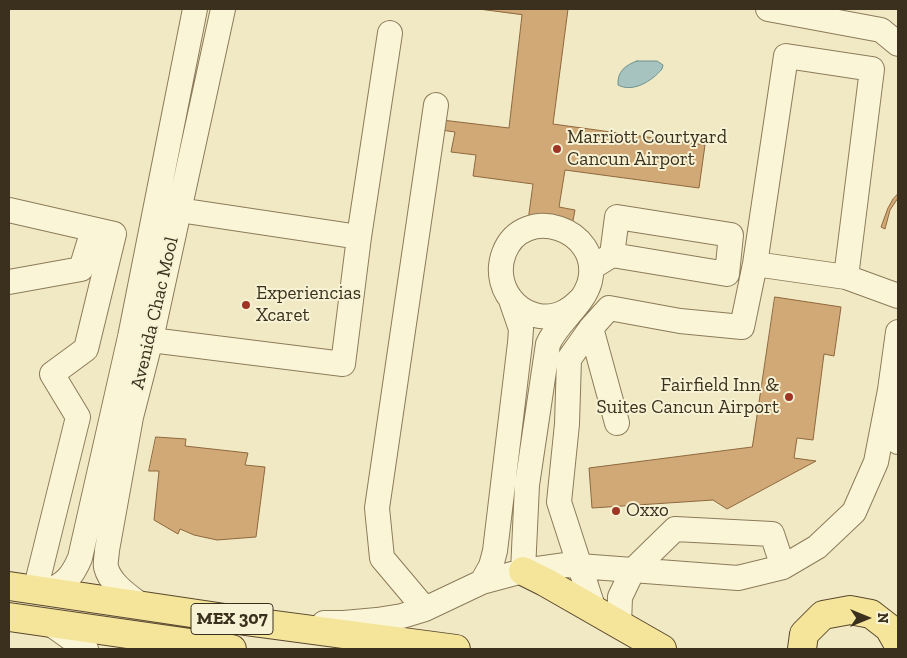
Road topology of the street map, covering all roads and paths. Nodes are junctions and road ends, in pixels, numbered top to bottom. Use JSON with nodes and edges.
{"nodes":[{"id":1,"x":195,"y":9,"type":"edge"},
{"id":2,"x":223,"y":9,"type":"edge"},
{"id":3,"x":768,"y":9,"type":"edge"},
{"id":4,"x":390,"y":33,"type":"dead end"},
{"id":5,"x":898,"y":44,"type":"edge"},
{"id":6,"x":436,"y":105,"type":"dead end"},
{"id":7,"x":9,"y":210,"type":"edge"},
{"id":8,"x":179,"y":210,"type":"junction"},
{"id":9,"x":93,"y":230,"type":"junction"},
{"id":10,"x":359,"y":237,"type":"junction"},
{"id":11,"x":612,"y":255,"type":"junction"},
{"id":12,"x":755,"y":264,"type":"junction"},
{"id":13,"x":591,"y":268,"type":"junction"},
{"id":14,"x":846,"y":277,"type":"junction"},
{"id":15,"x":9,"y":282,"type":"edge"},
{"id":16,"x":898,"y":296,"type":"edge"},
{"id":17,"x":581,"y":299,"type":"junction"},
{"id":18,"x":511,"y":300,"type":"junction"},
{"id":19,"x":591,"y":328,"type":"junction"},
{"id":20,"x":522,"y":329,"type":"junction"},
{"id":21,"x":898,"y":332,"type":"edge"},
{"id":22,"x":553,"y":334,"type":"junction"},
{"id":23,"x":140,"y":338,"type":"junction"},
{"id":24,"x":890,"y":390,"type":"junction"},
{"id":25,"x":122,"y":416,"type":"junction"},
{"id":26,"x":617,"y":423,"type":"dead end"},
{"id":27,"x":898,"y":442,"type":"edge"},
{"id":28,"x":579,"y":566,"type":"junction"},
{"id":29,"x":783,"y":567,"type":"junction"},
{"id":30,"x":633,"y":570,"type":"junction"},
{"id":31,"x":523,"y":571,"type":"junction"},
{"id":32,"x":482,"y":582,"type":"junction"},
{"id":33,"x":30,"y":590,"type":"edge"},
{"id":34,"x":142,"y":606,"type":"junction"},
{"id":35,"x":426,"y":609,"type":"junction"},
{"id":36,"x":594,"y":610,"type":"junction"},
{"id":37,"x":9,"y":617,"type":"edge"},
{"id":38,"x":245,"y":621,"type":"junction"},
{"id":39,"x":52,"y":624,"type":"junction"},
{"id":40,"x":620,"y":625,"type":"junction"},
{"id":41,"x":898,"y":644,"type":"edge"},
{"id":42,"x":86,"y":649,"type":"edge"},
{"id":43,"x":232,"y":649,"type":"edge"},
{"id":44,"x":456,"y":649,"type":"edge"},
{"id":45,"x":662,"y":649,"type":"edge"},
{"id":46,"x":802,"y":649,"type":"edge"}],
"edges":[{"from":1,"to":23,"type":"street","name":"Avenida Chac Mool"},
{"from":2,"to":8,"type":"street","name":"Avenida Chac Mool"},
{"from":3,"to":5,"type":"street"},
{"from":4,"to":10,"type":"street"},
{"from":6,"to":35,"type":"street"},
{"from":7,"to":9,"type":"street"},
{"from":8,"to":10,"type":"street"},
{"from":8,"to":23,"type":"street","name":"Avenida Chac Mool"},
{"from":9,"to":15,"type":"street"},
{"from":9,"to":33,"type":"street"},
{"from":10,"to":23,"type":"street"},
{"from":11,"to":11,"type":"street"},
{"from":11,"to":13,"type":"street"},
{"from":12,"to":14,"type":"street"},
{"from":12,"to":14,"type":"street"},
{"from":12,"to":19,"type":"street"},
{"from":13,"to":17,"type":"street"},
{"from":13,"to":18,"type":"street"},
{"from":14,"to":16,"type":"street"},
{"from":17,"to":18,"type":"street"},
{"from":17,"to":22,"type":"street"},
{"from":18,"to":20,"type":"street"},
{"from":19,"to":26,"type":"street"},
{"from":19,"to":28,"type":"street"},
{"from":20,"to":22,"type":"street"},
{"from":20,"to":32,"type":"street"},
{"from":21,"to":24,"type":"street"},
{"from":22,"to":31,"type":"street"},
{"from":23,"to":25,"type":"street","name":"Avenida Chac Mool"},
{"from":24,"to":27,"type":"street"},
{"from":24,"to":29,"type":"street"},
{"from":25,"to":33,"type":"street","name":"Avenida Chac Mool"},
{"from":25,"to":34,"type":"street","name":"Avenida Chac Mool"},
{"from":28,"to":30,"type":"street"},
{"from":28,"to":31,"type":"street"},
{"from":28,"to":36,"type":"street"},
{"from":29,"to":30,"type":"street"},
{"from":29,"to":30,"type":"street"},
{"from":30,"to":40,"type":"street"},
{"from":31,"to":32,"type":"street"},
{"from":31,"to":36,"type":"main road"},
{"from":32,"to":35,"type":"street"},
{"from":33,"to":34,"type":"main road","number":"MEX 307"},
{"from":34,"to":38,"type":"main road","number":"MEX 307"},
{"from":35,"to":38,"type":"street"},
{"from":36,"to":40,"type":"main road"},
{"from":37,"to":39,"type":"main road","number":"MEX 307"},
{"from":38,"to":44,"type":"main road","number":"MEX 307"},
{"from":39,"to":42,"type":"street"},
{"from":39,"to":43,"type":"main road","number":"MEX 307"},
{"from":40,"to":45,"type":"main road"},
{"from":41,"to":46,"type":"main road"}]}
